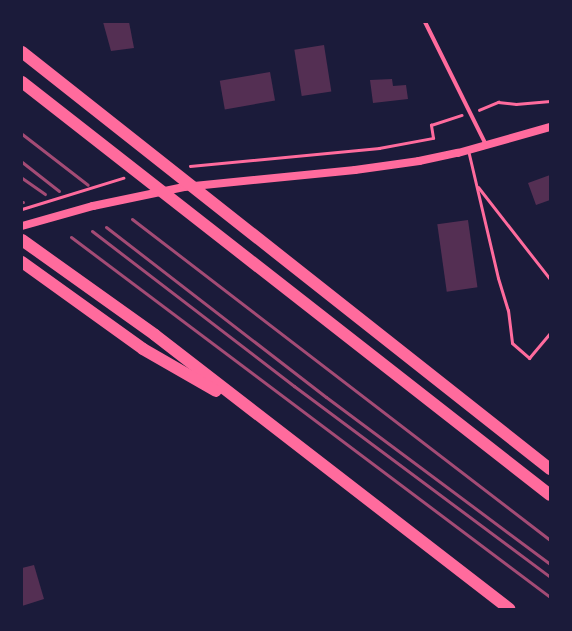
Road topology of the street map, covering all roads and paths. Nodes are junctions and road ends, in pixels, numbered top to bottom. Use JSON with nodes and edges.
{"nodes":[{"id":1,"x":425,"y":22,"type":"edge"},
{"id":2,"x":22,"y":52,"type":"edge"},
{"id":3,"x":22,"y":82,"type":"edge"},
{"id":4,"x":550,"y":101,"type":"edge"},
{"id":5,"x":470,"y":112,"type":"junction"},
{"id":6,"x":550,"y":128,"type":"edge"},
{"id":7,"x":486,"y":145,"type":"junction"},
{"id":8,"x":468,"y":150,"type":"junction"},
{"id":9,"x":183,"y":167,"type":"dead end"},
{"id":10,"x":129,"y":177,"type":"dead end"},
{"id":11,"x":476,"y":185,"type":"junction"},
{"id":12,"x":22,"y":209,"type":"edge"},
{"id":13,"x":22,"y":226,"type":"edge"},
{"id":14,"x":22,"y":240,"type":"edge"},
{"id":15,"x":22,"y":262,"type":"edge"},
{"id":16,"x":550,"y":279,"type":"edge"},
{"id":17,"x":550,"y":333,"type":"edge"},
{"id":18,"x":252,"y":412,"type":"junction"},
{"id":19,"x":550,"y":469,"type":"edge"},
{"id":20,"x":550,"y":495,"type":"edge"},
{"id":21,"x":510,"y":609,"type":"edge"}],
"edges":[{"from":1,"to":5,"type":"street"},
{"from":2,"to":19,"type":"highway"},
{"from":3,"to":20,"type":"highway"},
{"from":4,"to":5,"type":"path"},
{"from":5,"to":7,"type":"street"},
{"from":5,"to":9,"type":"path"},
{"from":6,"to":7,"type":"main road"},
{"from":7,"to":8,"type":"main road"},
{"from":8,"to":11,"type":"lane"},
{"from":8,"to":13,"type":"main road"},
{"from":10,"to":12,"type":"path"},
{"from":11,"to":16,"type":"lane"},
{"from":11,"to":17,"type":"lane"},
{"from":14,"to":18,"type":"highway"},
{"from":15,"to":18,"type":"highway"},
{"from":18,"to":21,"type":"highway"}]}
